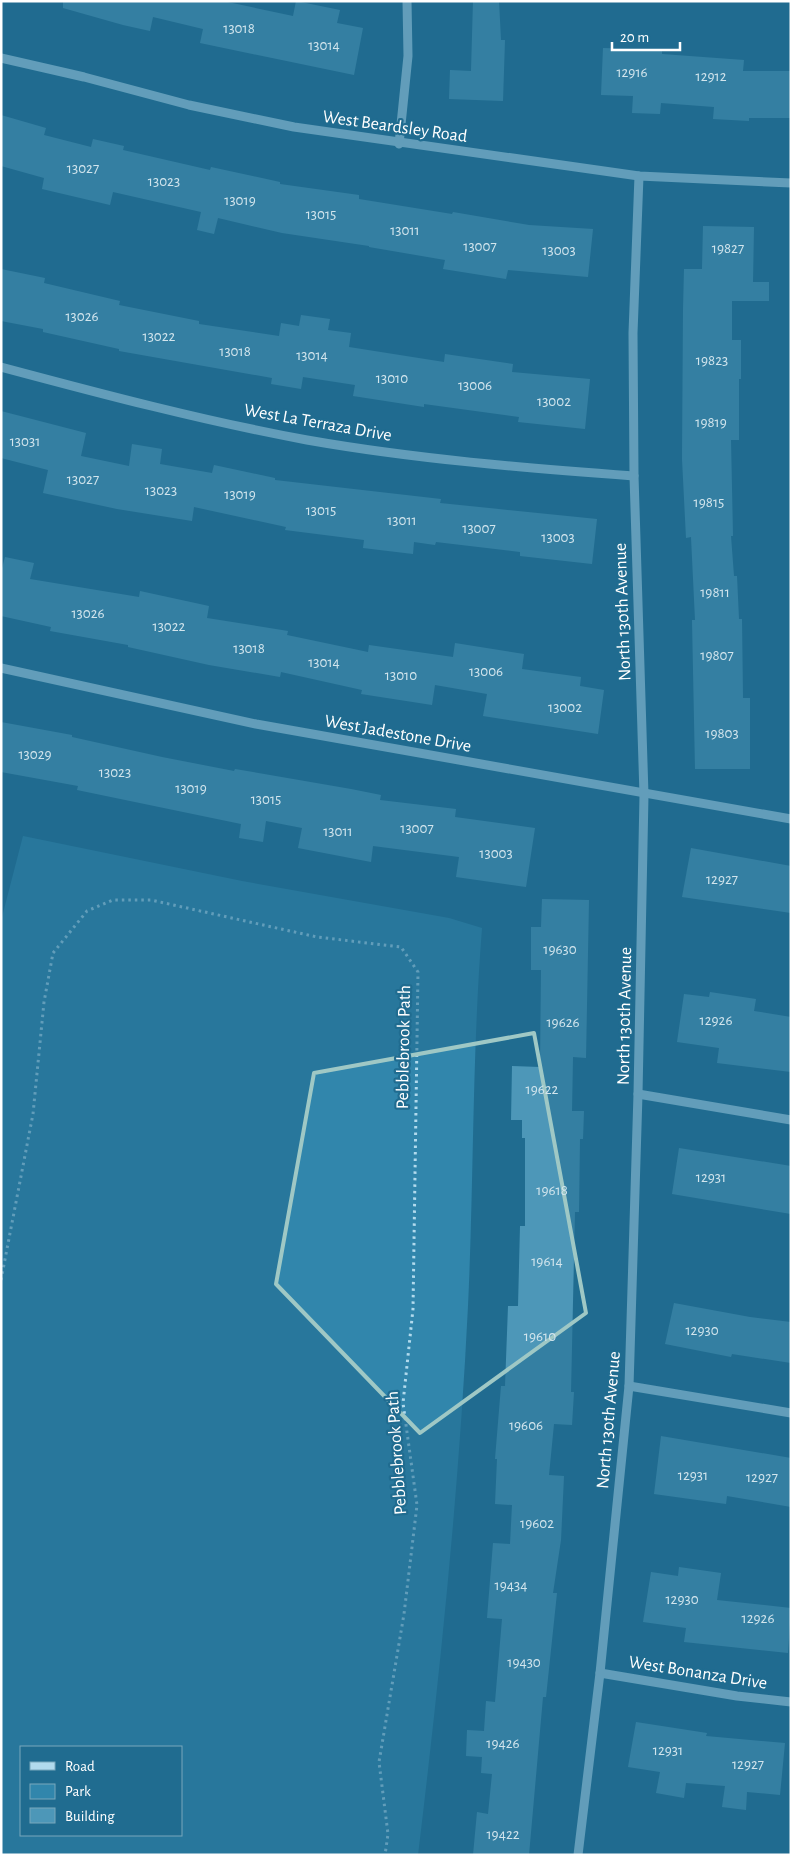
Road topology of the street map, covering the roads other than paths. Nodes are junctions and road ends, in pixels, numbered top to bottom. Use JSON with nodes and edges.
{"nodes":[{"id":1,"x":407,"y":1,"type":"edge"},
{"id":2,"x":1,"y":58,"type":"edge"},
{"id":3,"x":399,"y":144,"type":"junction"},
{"id":4,"x":639,"y":176,"type":"junction"},
{"id":5,"x":791,"y":183,"type":"edge"},
{"id":6,"x":1,"y":367,"type":"edge"},
{"id":7,"x":634,"y":476,"type":"junction"},
{"id":8,"x":1,"y":668,"type":"edge"},
{"id":9,"x":644,"y":794,"type":"junction"},
{"id":10,"x":791,"y":819,"type":"edge"},
{"id":11,"x":638,"y":1094,"type":"junction"},
{"id":12,"x":791,"y":1120,"type":"edge"},
{"id":13,"x":629,"y":1386,"type":"junction"},
{"id":14,"x":791,"y":1413,"type":"edge"},
{"id":15,"x":600,"y":1673,"type":"junction"},
{"id":16,"x":791,"y":1702,"type":"edge"},
{"id":17,"x":578,"y":1855,"type":"edge"}],
"edges":[{"from":1,"to":3,"type":"street"},
{"from":2,"to":3,"type":"street","name":"West Beardsley Road"},
{"from":3,"to":4,"type":"street","name":"West Beardsley Road"},
{"from":4,"to":5,"type":"street","name":"West Beardsley Road"},
{"from":4,"to":7,"type":"street","name":"North 130th Avenue"},
{"from":6,"to":7,"type":"street","name":"West La Terraza Drive"},
{"from":7,"to":9,"type":"street","name":"North 130th Avenue"},
{"from":8,"to":9,"type":"street","name":"West Jadestone Drive"},
{"from":9,"to":10,"type":"street","name":"West Jadestone Drive"},
{"from":9,"to":11,"type":"street","name":"North 130th Avenue"},
{"from":11,"to":12,"type":"street"},
{"from":11,"to":13,"type":"street","name":"North 130th Avenue"},
{"from":13,"to":14,"type":"street"},
{"from":13,"to":15,"type":"street","name":"North 130th Avenue"},
{"from":15,"to":16,"type":"street","name":"West Bonanza Drive"},
{"from":15,"to":17,"type":"street","name":"North 130th Avenue"}]}
